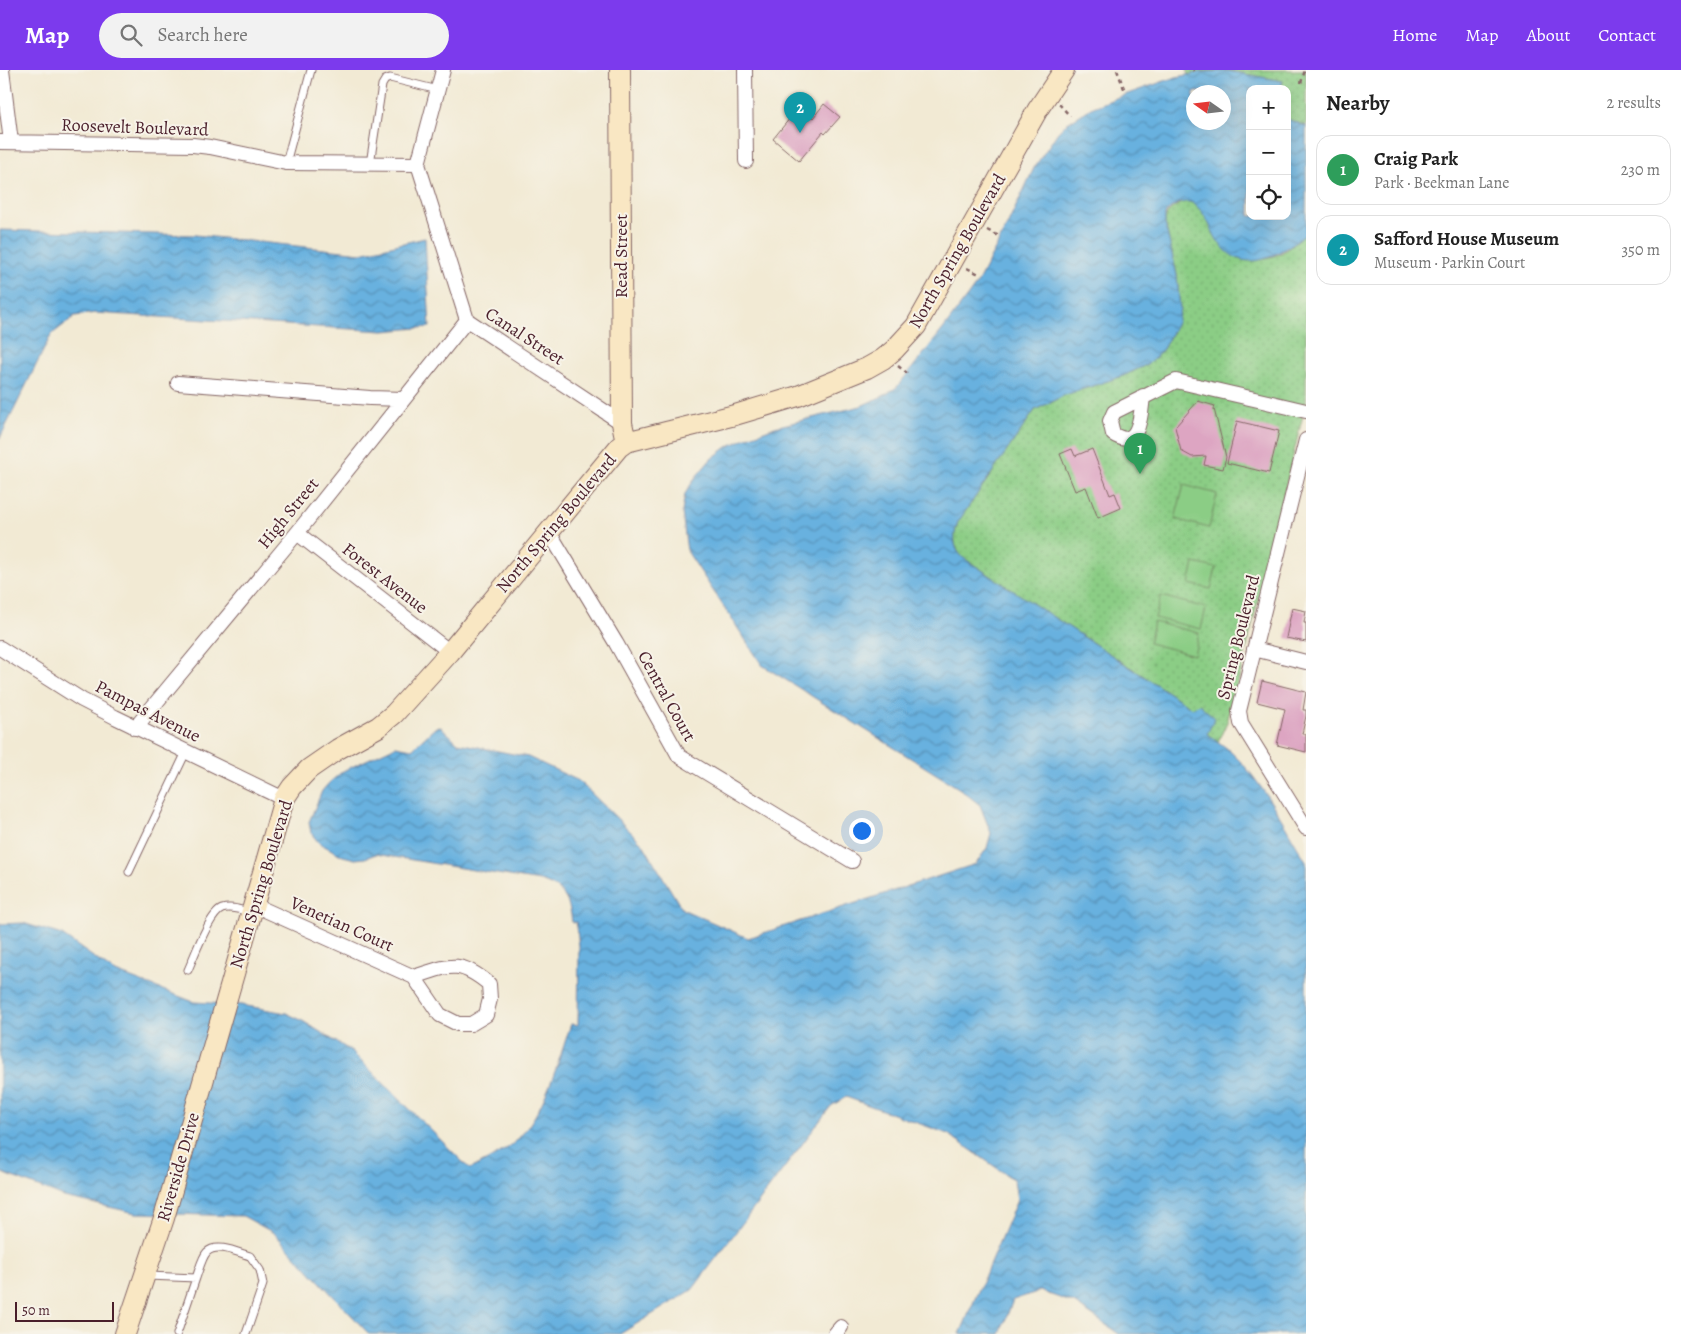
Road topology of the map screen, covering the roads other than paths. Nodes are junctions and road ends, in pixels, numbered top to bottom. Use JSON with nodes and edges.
{"nodes":[{"id":1,"x":2,"y":70,"type":"edge"},
{"id":2,"x":312,"y":70,"type":"edge"},
{"id":3,"x":443,"y":70,"type":"edge"},
{"id":4,"x":620,"y":70,"type":"edge"},
{"id":5,"x":745,"y":70,"type":"edge"},
{"id":6,"x":1064,"y":70,"type":"edge"},
{"id":7,"x":438,"y":90,"type":"junction"},
{"id":8,"x":5,"y":142,"type":"edge"},
{"id":9,"x":746,"y":161,"type":"dead end"},
{"id":10,"x":286,"y":162,"type":"junction"},
{"id":11,"x":370,"y":164,"type":"junction"},
{"id":12,"x":418,"y":164,"type":"junction"},
{"id":13,"x":467,"y":320,"type":"junction"},
{"id":14,"x":178,"y":383,"type":"dead end"},
{"id":15,"x":1143,"y":396,"type":"dead end"},
{"id":16,"x":404,"y":399,"type":"junction"},
{"id":17,"x":1306,"y":411,"type":"edge"},
{"id":18,"x":622,"y":423,"type":"junction"},
{"id":19,"x":1306,"y":440,"type":"edge"},
{"id":20,"x":626,"y":442,"type":"junction"},
{"id":21,"x":1302,"y":477,"type":"edge"},
{"id":22,"x":549,"y":532,"type":"junction"},
{"id":23,"x":297,"y":533,"type":"junction"},
{"id":24,"x":0,"y":648,"type":"edge"},
{"id":25,"x":1254,"y":649,"type":"junction"},
{"id":26,"x":450,"y":652,"type":"junction"},
{"id":27,"x":1306,"y":662,"type":"edge"},
{"id":28,"x":135,"y":728,"type":"junction"},
{"id":29,"x":186,"y":752,"type":"junction"},
{"id":30,"x":284,"y":799,"type":"junction"},
{"id":31,"x":1306,"y":828,"type":"edge"},
{"id":32,"x":852,"y":861,"type":"dead end"},
{"id":33,"x":130,"y":872,"type":"dead end"},
{"id":34,"x":253,"y":909,"type":"junction"},
{"id":35,"x":188,"y":970,"type":"dead end"},
{"id":36,"x":414,"y":977,"type":"junction"},
{"id":37,"x":226,"y":1000,"type":"joint"},
{"id":38,"x":145,"y":1276,"type":"junction"},
{"id":39,"x":196,"y":1278,"type":"junction"},
{"id":40,"x":126,"y":1334,"type":"edge"},
{"id":41,"x":177,"y":1334,"type":"edge"},
{"id":42,"x":246,"y":1334,"type":"edge"}],
"edges":[{"from":1,"to":8,"type":"street"},
{"from":2,"to":10,"type":"lane"},
{"from":3,"to":7,"type":"street"},
{"from":4,"to":18,"type":"street","name":"Read Street"},
{"from":5,"to":9,"type":"street"},
{"from":6,"to":20,"type":"street","name":"North Spring Boulevard"},
{"from":7,"to":11,"type":"lane"},
{"from":7,"to":12,"type":"street"},
{"from":8,"to":10,"type":"street","name":"Roosevelt Boulevard"},
{"from":10,"to":11,"type":"street","name":"Roosevelt Boulevard"},
{"from":11,"to":12,"type":"street","name":"Roosevelt Boulevard"},
{"from":12,"to":13,"type":"street","name":"Canal Street"},
{"from":13,"to":16,"type":"street","name":"High Street"},
{"from":13,"to":18,"type":"street","name":"Canal Street"},
{"from":14,"to":16,"type":"street"},
{"from":15,"to":17,"type":"street"},
{"from":16,"to":23,"type":"street","name":"High Street"},
{"from":18,"to":20,"type":"street","name":"Read Street"},
{"from":19,"to":21,"type":"street","name":"Spring Boulevard"},
{"from":20,"to":22,"type":"street","name":"North Spring Boulevard"},
{"from":21,"to":25,"type":"street","name":"Spring Boulevard"},
{"from":22,"to":26,"type":"street","name":"North Spring Boulevard"},
{"from":22,"to":32,"type":"street","name":"Central Court"},
{"from":23,"to":26,"type":"street","name":"Forest Avenue"},
{"from":23,"to":28,"type":"street","name":"High Street"},
{"from":24,"to":28,"type":"street","name":"Pampas Avenue"},
{"from":25,"to":27,"type":"street"},
{"from":25,"to":31,"type":"street","name":"Spring Boulevard"},
{"from":26,"to":30,"type":"street","name":"North Spring Boulevard"},
{"from":28,"to":29,"type":"street","name":"Pampas Avenue"},
{"from":29,"to":30,"type":"street","name":"Pampas Avenue"},
{"from":29,"to":33,"type":"lane"},
{"from":30,"to":34,"type":"street","name":"North Spring Boulevard"},
{"from":34,"to":35,"type":"lane"},
{"from":34,"to":36,"type":"street","name":"Venetian Court"},
{"from":34,"to":37,"type":"street","name":"North Spring Boulevard"},
{"from":36,"to":36,"type":"street"},
{"from":37,"to":38,"type":"street","name":"Riverside Drive"},
{"from":38,"to":39,"type":"lane"},
{"from":38,"to":40,"type":"street","name":"Riverside Drive"},
{"from":39,"to":41,"type":"lane"},
{"from":39,"to":42,"type":"lane"}]}
